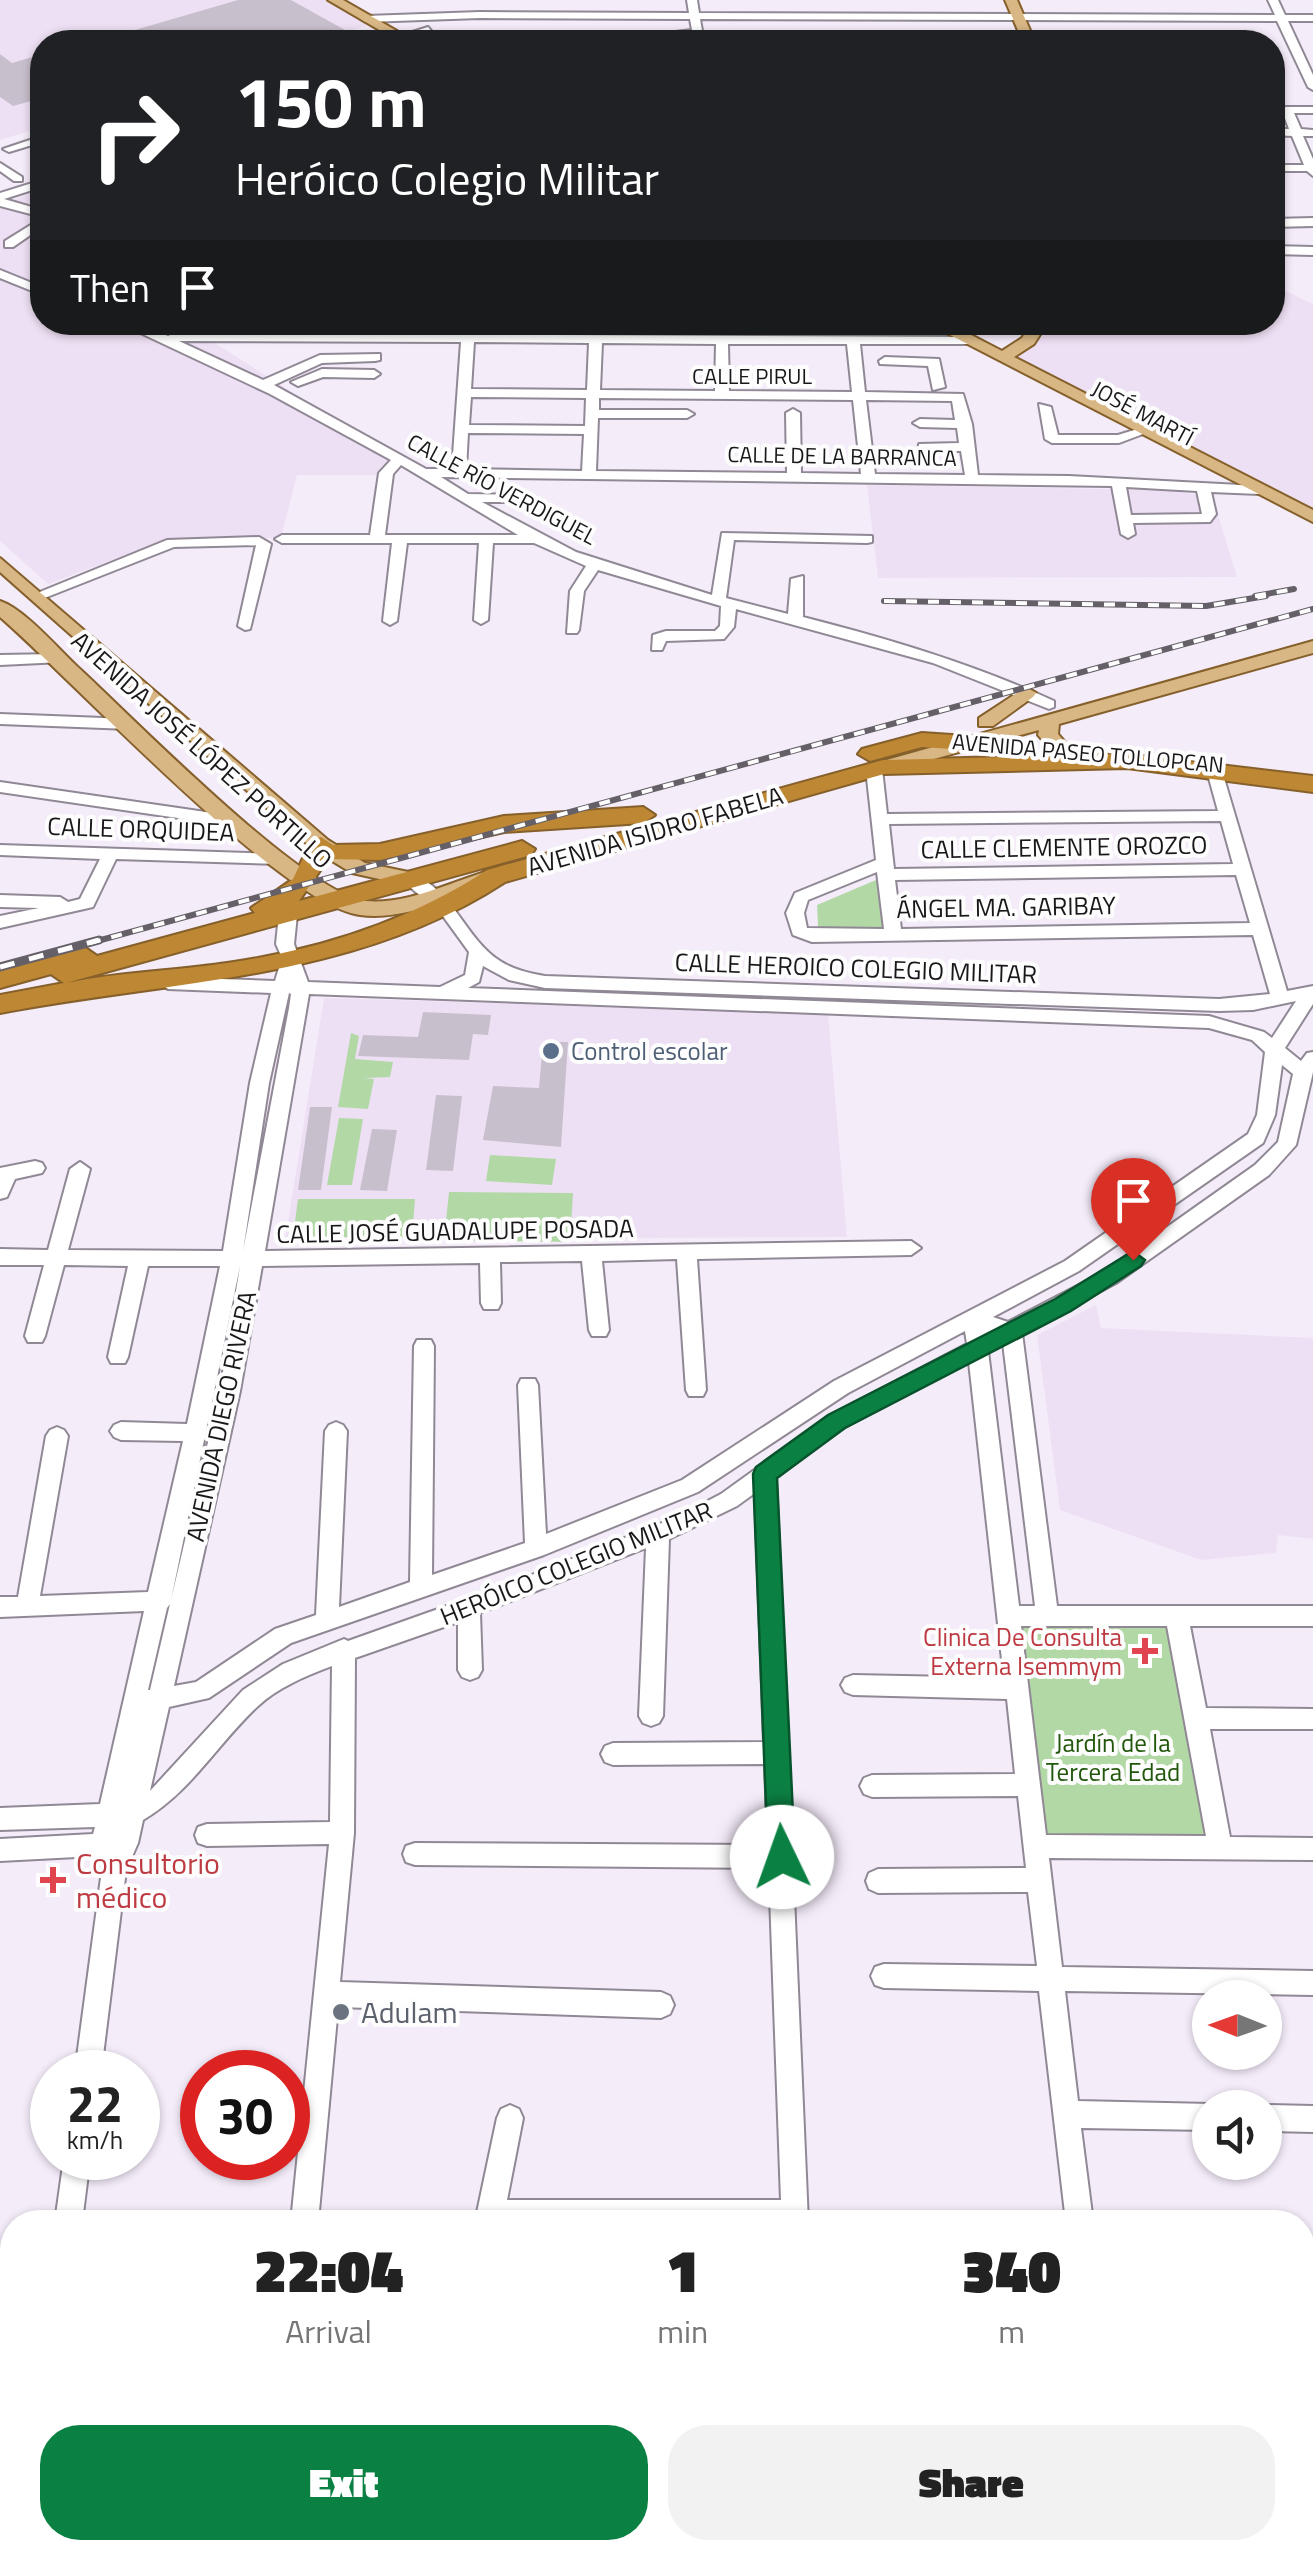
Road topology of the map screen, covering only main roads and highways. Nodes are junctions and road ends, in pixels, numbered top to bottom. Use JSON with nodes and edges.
{"nodes":[{"id":1,"x":334,"y":0,"type":"edge"},
{"id":2,"x":347,"y":0,"type":"edge"},
{"id":3,"x":372,"y":18,"type":"junction"},
{"id":4,"x":394,"y":30,"type":"edge"},
{"id":5,"x":956,"y":335,"type":"edge"},
{"id":6,"x":1033,"y":335,"type":"edge"},
{"id":7,"x":960,"y":337,"type":"junction"},
{"id":8,"x":1002,"y":358,"type":"junction"},
{"id":9,"x":1140,"y":433,"type":"junction"},
{"id":10,"x":1252,"y":490,"type":"junction"},
{"id":11,"x":1313,"y":517,"type":"edge"},
{"id":12,"x":1313,"y":525,"type":"edge"},
{"id":13,"x":0,"y":563,"type":"edge"},
{"id":14,"x":0,"y":607,"type":"edge"},
{"id":15,"x":1313,"y":631,"type":"edge"},
{"id":16,"x":92,"y":644,"type":"junction"},
{"id":17,"x":1313,"y":646,"type":"edge"},
{"id":18,"x":1258,"y":654,"type":"junction"},
{"id":19,"x":57,"y":659,"type":"junction"},
{"id":20,"x":1026,"y":693,"type":"road end"},
{"id":21,"x":1049,"y":713,"type":"junction"},
{"id":22,"x":986,"y":722,"type":"junction"},
{"id":23,"x":966,"y":736,"type":"junction"},
{"id":24,"x":922,"y":740,"type":"joint"},
{"id":25,"x":1060,"y":748,"type":"junction"},
{"id":26,"x":1019,"y":762,"type":"junction"},
{"id":27,"x":878,"y":768,"type":"junction"},
{"id":28,"x":1313,"y":775,"type":"edge"},
{"id":29,"x":1313,"y":784,"type":"edge"},
{"id":30,"x":643,"y":815,"type":"junction"},
{"id":31,"x":328,"y":849,"type":"junction"},
{"id":32,"x":411,"y":880,"type":"junction"},
{"id":33,"x":291,"y":884,"type":"junction"},
{"id":34,"x":441,"y":900,"type":"junction"},
{"id":35,"x":336,"y":901,"type":"junction"},
{"id":36,"x":0,"y":982,"type":"edge"},
{"id":37,"x":0,"y":1006,"type":"edge"}],
"edges":[{"from":1,"to":3,"type":"main road"},
{"from":2,"to":3,"type":"main road"},
{"from":3,"to":4,"type":"main road"},
{"from":5,"to":7,"type":"main road","name":"JOSÉ MARTÍ"},
{"from":6,"to":8,"type":"main road"},
{"from":7,"to":8,"type":"main road","name":"JOSÉ MARTÍ"},
{"from":7,"to":9,"type":"main road","name":"JOSÉ MARTÍ"},
{"from":8,"to":9,"type":"main road","name":"JOSÉ MARTÍ"},
{"from":9,"to":10,"type":"main road","name":"JOSÉ MARTÍ"},
{"from":10,"to":11,"type":"main road","name":"JOSÉ MARTÍ"},
{"from":10,"to":12,"type":"main road","name":"JOSÉ MARTÍ"},
{"from":13,"to":16,"type":"main road","name":"AVENIDA JOSÉ LÓPEZ PORTILLO"},
{"from":14,"to":19,"type":"main road","name":"AVENIDA JOSÉ LÓPEZ PORTILLO"},
{"from":15,"to":18,"type":"main road","name":"AVENIDA ISIDRO FABELA"},
{"from":16,"to":19,"type":"main road"},
{"from":16,"to":31,"type":"main road","name":"AVENIDA JOSÉ LÓPEZ PORTILLO"},
{"from":17,"to":18,"type":"main road","name":"AVENIDA ISIDRO FABELA"},
{"from":18,"to":21,"type":"main road","name":"AVENIDA ISIDRO FABELA"},
{"from":19,"to":33,"type":"main road","name":"AVENIDA JOSÉ LÓPEZ PORTILLO"},
{"from":20,"to":22,"type":"main road"},
{"from":21,"to":22,"type":"main road","name":"AVENIDA ISIDRO FABELA"},
{"from":21,"to":23,"type":"main road","name":"AVENIDA ISIDRO FABELA"},
{"from":21,"to":25,"type":"main road"},
{"from":22,"to":23,"type":"main road","name":"AVENIDA ISIDRO FABELA"},
{"from":23,"to":24,"type":"highway","name":"AVENIDA PASEO TOLLOPCAN"},
{"from":23,"to":25,"type":"highway","name":"AVENIDA PASEO TOLLOPCAN"},
{"from":23,"to":26,"type":"main road"},
{"from":23,"to":27,"type":"main road","name":"AVENIDA ISIDRO FABELA"},
{"from":24,"to":30,"type":"highway","name":"AVENIDA ISIDRO FABELA"},
{"from":25,"to":28,"type":"highway","name":"AVENIDA PASEO TOLLOPCAN"},
{"from":26,"to":27,"type":"highway","name":"AVENIDA PASEO TOLLOPCAN"},
{"from":26,"to":29,"type":"highway","name":"AVENIDA PASEO TOLLOPCAN"},
{"from":27,"to":34,"type":"highway","name":"AVENIDA ISIDRO FABELA"},
{"from":30,"to":31,"type":"highway"},
{"from":30,"to":32,"type":"highway","name":"AVENIDA ISIDRO FABELA"},
{"from":31,"to":32,"type":"main road","name":"AVENIDA JOSÉ LÓPEZ PORTILLO"},
{"from":31,"to":33,"type":"highway"},
{"from":32,"to":35,"type":"highway","name":"AVENIDA ISIDRO FABELA"},
{"from":33,"to":35,"type":"highway","name":"AVENIDA ISIDRO FABELA"},
{"from":33,"to":35,"type":"main road","name":"AVENIDA JOSÉ LÓPEZ PORTILLO"},
{"from":33,"to":36,"type":"highway","name":"AVENIDA ISIDRO FABELA"},
{"from":34,"to":35,"type":"main road","name":"AVENIDA JOSÉ LÓPEZ PORTILLO"},
{"from":34,"to":37,"type":"highway","name":"AVENIDA ISIDRO FABELA"}]}
